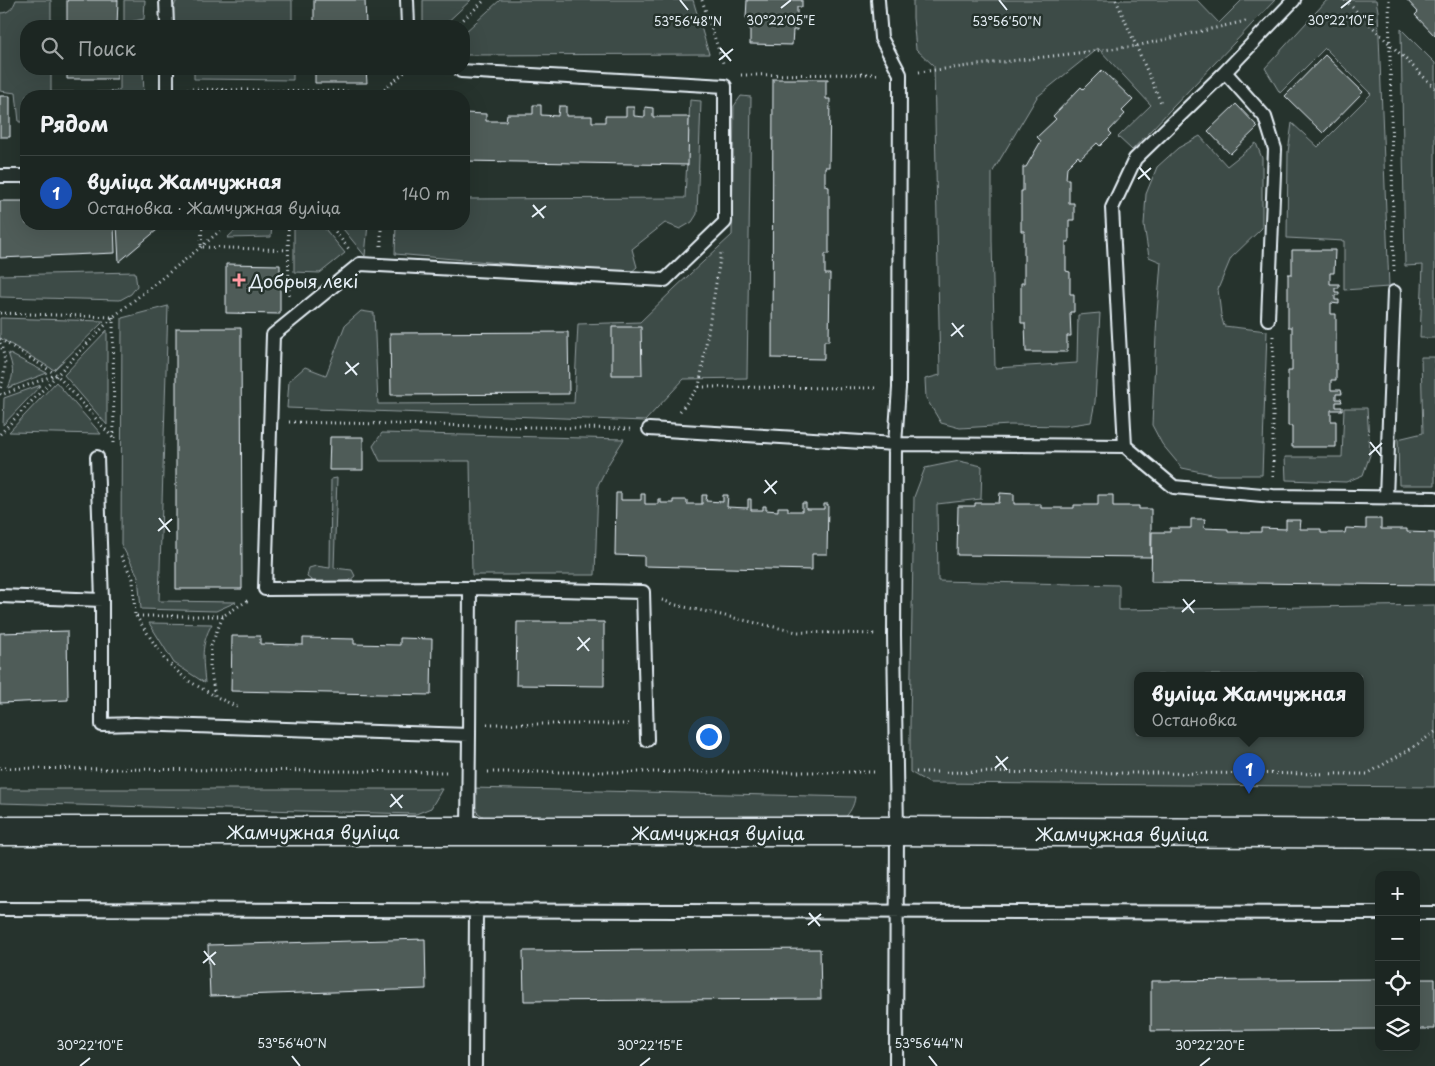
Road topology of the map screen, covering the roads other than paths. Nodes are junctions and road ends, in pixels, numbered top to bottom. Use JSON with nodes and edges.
{"nodes":[{"id":1,"x":166,"y":0,"type":"edge"},
{"id":2,"x":407,"y":0,"type":"edge"},
{"id":3,"x":878,"y":0,"type":"edge"},
{"id":4,"x":1294,"y":0,"type":"edge"},
{"id":5,"x":166,"y":20,"type":"edge"},
{"id":6,"x":408,"y":20,"type":"edge"},
{"id":7,"x":470,"y":71,"type":"edge"},
{"id":8,"x":1225,"y":72,"type":"junction"},
{"id":9,"x":167,"y":75,"type":"edge"},
{"id":10,"x":167,"y":90,"type":"edge"},
{"id":11,"x":0,"y":176,"type":"edge"},
{"id":12,"x":20,"y":176,"type":"edge"},
{"id":13,"x":1394,"y":292,"type":"road end"},
{"id":14,"x":1268,"y":319,"type":"road end"},
{"id":15,"x":649,"y":429,"type":"road end"},
{"id":16,"x":895,"y":444,"type":"junction"},
{"id":17,"x":1125,"y":446,"type":"junction"},
{"id":18,"x":97,"y":457,"type":"dead end"},
{"id":19,"x":1386,"y":497,"type":"junction"},
{"id":20,"x":1435,"y":498,"type":"edge"},
{"id":21,"x":470,"y":588,"type":"junction"},
{"id":22,"x":0,"y":596,"type":"edge"},
{"id":23,"x":102,"y":600,"type":"junction"},
{"id":24,"x":469,"y":729,"type":"junction"},
{"id":25,"x":647,"y":740,"type":"dead end"},
{"id":26,"x":0,"y":831,"type":"edge"},
{"id":27,"x":468,"y":832,"type":"junction"},
{"id":28,"x":897,"y":832,"type":"junction"},
{"id":29,"x":1435,"y":834,"type":"edge"},
{"id":30,"x":0,"y":910,"type":"edge"},
{"id":31,"x":476,"y":910,"type":"junction"},
{"id":32,"x":896,"y":911,"type":"junction"},
{"id":33,"x":1375,"y":913,"type":"edge"},
{"id":34,"x":1420,"y":913,"type":"edge"},
{"id":35,"x":1435,"y":913,"type":"edge"},
{"id":36,"x":475,"y":1066,"type":"edge"},
{"id":37,"x":896,"y":1066,"type":"edge"}],
"edges":[{"from":1,"to":5,"type":"lane"},
{"from":2,"to":6,"type":"lane"},
{"from":3,"to":16,"type":"lane"},
{"from":4,"to":8,"type":"lane"},
{"from":7,"to":21,"type":"lane"},
{"from":8,"to":14,"type":"lane"},
{"from":8,"to":17,"type":"lane"},
{"from":9,"to":10,"type":"lane"},
{"from":11,"to":12,"type":"lane"},
{"from":13,"to":19,"type":"lane"},
{"from":15,"to":16,"type":"lane"},
{"from":16,"to":17,"type":"lane"},
{"from":16,"to":28,"type":"lane"},
{"from":17,"to":19,"type":"lane"},
{"from":18,"to":23,"type":"lane"},
{"from":19,"to":20,"type":"lane"},
{"from":21,"to":24,"type":"lane"},
{"from":21,"to":25,"type":"lane"},
{"from":22,"to":23,"type":"lane"},
{"from":23,"to":24,"type":"lane"},
{"from":24,"to":27,"type":"lane"},
{"from":26,"to":27,"type":"main road","name":"Жамчужная вуліца"},
{"from":27,"to":28,"type":"main road","name":"Жамчужная вуліца"},
{"from":28,"to":29,"type":"main road","name":"Жамчужная вуліца"},
{"from":28,"to":32,"type":"lane"},
{"from":30,"to":31,"type":"lane"},
{"from":31,"to":32,"type":"lane"},
{"from":31,"to":36,"type":"lane"},
{"from":32,"to":33,"type":"lane"},
{"from":32,"to":37,"type":"lane"},
{"from":34,"to":35,"type":"lane"}]}
